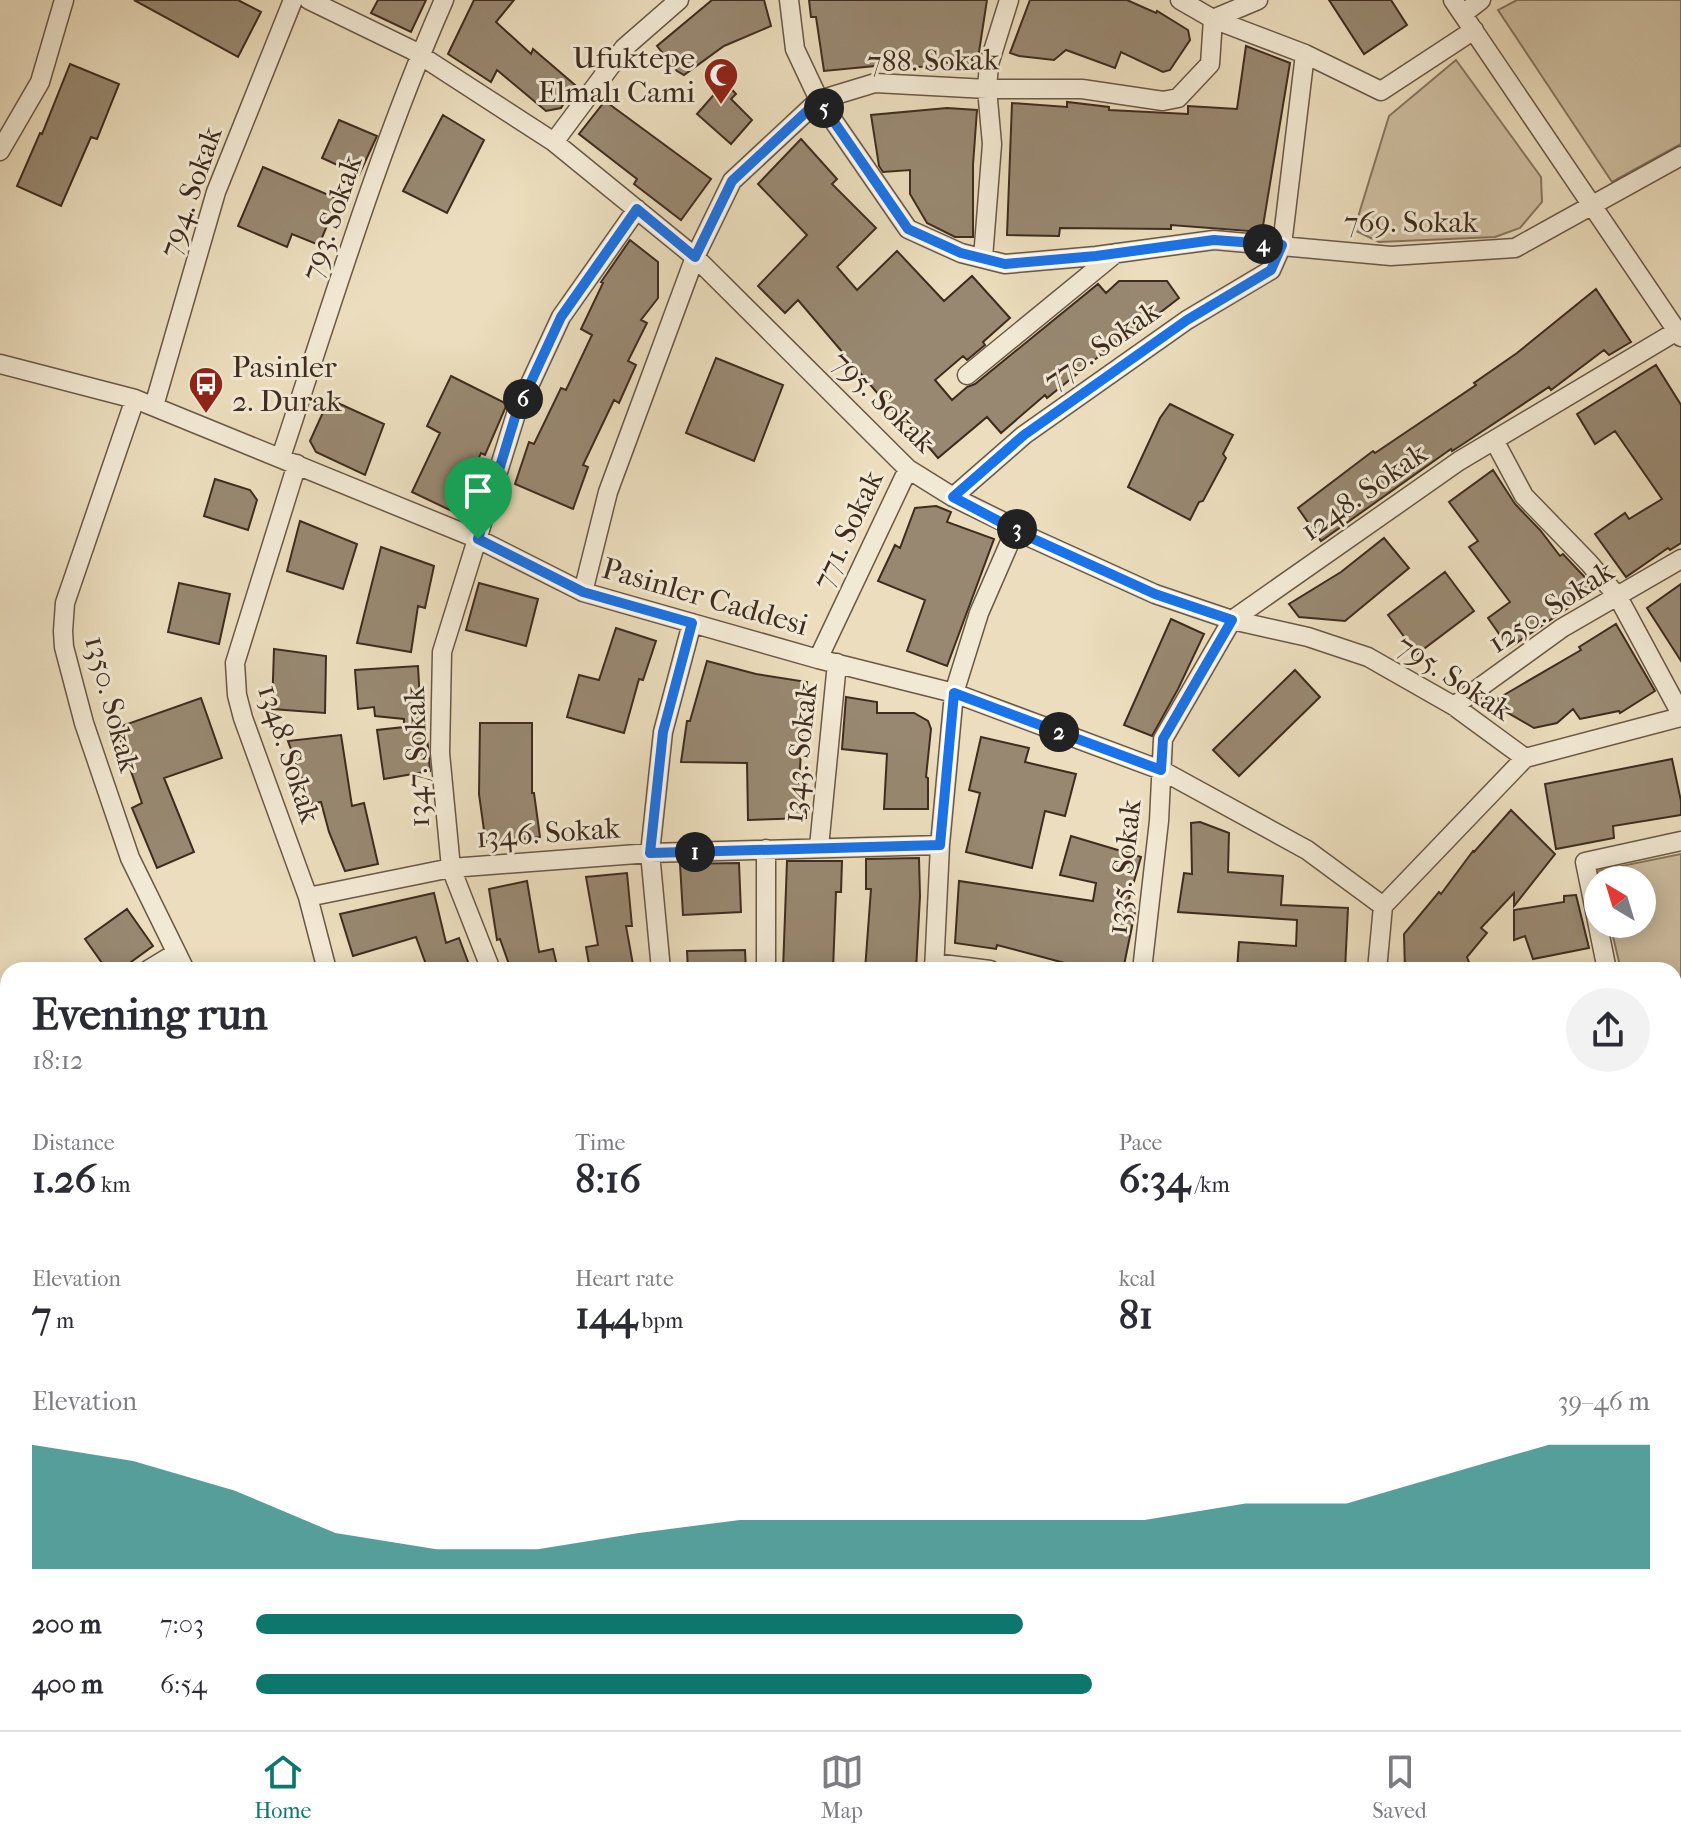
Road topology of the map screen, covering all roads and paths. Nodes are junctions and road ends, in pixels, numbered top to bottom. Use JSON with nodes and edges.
{"nodes":[{"id":1,"x":64,"y":0,"type":"edge"},
{"id":2,"x":293,"y":0,"type":"edge"},
{"id":3,"x":309,"y":0,"type":"edge"},
{"id":4,"x":444,"y":0,"type":"edge"},
{"id":5,"x":679,"y":0,"type":"edge"},
{"id":6,"x":789,"y":0,"type":"edge"},
{"id":7,"x":1009,"y":0,"type":"edge"},
{"id":8,"x":1180,"y":0,"type":"edge"},
{"id":9,"x":1258,"y":0,"type":"edge"},
{"id":10,"x":1481,"y":0,"type":"edge"},
{"id":11,"x":1463,"y":15,"type":"edge"},
{"id":12,"x":1213,"y":19,"type":"junction"},
{"id":13,"x":1305,"y":54,"type":"junction"},
{"id":14,"x":420,"y":55,"type":"junction"},
{"id":15,"x":987,"y":89,"type":"junction"},
{"id":16,"x":819,"y":100,"type":"junction"},
{"id":17,"x":554,"y":142,"type":"junction"},
{"id":18,"x":0,"y":151,"type":"edge"},
{"id":19,"x":1681,"y":156,"type":"edge"},
{"id":20,"x":1590,"y":205,"type":"junction"},
{"id":21,"x":637,"y":209,"type":"junction"},
{"id":22,"x":1282,"y":245,"type":"junction"},
{"id":23,"x":1116,"y":253,"type":"junction"},
{"id":24,"x":695,"y":257,"type":"junction"},
{"id":25,"x":983,"y":258,"type":"junction"},
{"id":26,"x":1679,"y":334,"type":"edge"},
{"id":27,"x":0,"y":364,"type":"edge"},
{"id":28,"x":967,"y":375,"type":"dead end"},
{"id":29,"x":135,"y":399,"type":"junction"},
{"id":30,"x":154,"y":406,"type":"junction"},
{"id":31,"x":1494,"y":440,"type":"junction"},
{"id":32,"x":289,"y":460,"type":"junction"},
{"id":33,"x":908,"y":469,"type":"junction"},
{"id":34,"x":953,"y":497,"type":"junction"},
{"id":35,"x":1016,"y":528,"type":"junction"},
{"id":36,"x":478,"y":539,"type":"junction"},
{"id":37,"x":1681,"y":559,"type":"edge"},
{"id":38,"x":583,"y":592,"type":"junction"},
{"id":39,"x":1618,"y":597,"type":"junction"},
{"id":40,"x":1232,"y":620,"type":"junction"},
{"id":41,"x":692,"y":623,"type":"junction"},
{"id":42,"x":828,"y":661,"type":"junction"},
{"id":43,"x":954,"y":693,"type":"junction"},
{"id":44,"x":1454,"y":706,"type":"junction"},
{"id":45,"x":1681,"y":716,"type":"edge"},
{"id":46,"x":1525,"y":758,"type":"junction"},
{"id":47,"x":1161,"y":770,"type":"junction"},
{"id":48,"x":1681,"y":841,"type":"edge"},
{"id":49,"x":940,"y":845,"type":"junction"},
{"id":50,"x":819,"y":847,"type":"junction"},
{"id":51,"x":766,"y":849,"type":"junction"},
{"id":52,"x":650,"y":853,"type":"junction"},
{"id":53,"x":451,"y":868,"type":"junction"},
{"id":54,"x":308,"y":897,"type":"junction"},
{"id":55,"x":1383,"y":906,"type":"junction"},
{"id":56,"x":181,"y":962,"type":"edge"},
{"id":57,"x":325,"y":962,"type":"edge"},
{"id":58,"x":488,"y":962,"type":"edge"},
{"id":59,"x":660,"y":962,"type":"edge"},
{"id":60,"x":766,"y":962,"type":"edge"},
{"id":61,"x":934,"y":962,"type":"edge"},
{"id":62,"x":1143,"y":962,"type":"edge"},
{"id":63,"x":1378,"y":962,"type":"edge"},
{"id":64,"x":1605,"y":962,"type":"edge"}],
"edges":[{"from":1,"to":18,"type":"street"},
{"from":2,"to":30,"type":"street","name":"794. Sokak"},
{"from":3,"to":14,"type":"street","name":"795. Sokak"},
{"from":4,"to":14,"type":"street","name":"793. Sokak"},
{"from":5,"to":17,"type":"street"},
{"from":6,"to":16,"type":"street","name":"769. Sokak"},
{"from":7,"to":15,"type":"street"},
{"from":8,"to":12,"type":"street"},
{"from":9,"to":12,"type":"street"},
{"from":10,"to":11,"type":"street"},
{"from":11,"to":13,"type":"street"},
{"from":11,"to":20,"type":"street"},
{"from":12,"to":13,"type":"street"},
{"from":12,"to":15,"type":"street","name":"788. Sokak"},
{"from":13,"to":22,"type":"street"},
{"from":14,"to":17,"type":"street","name":"795. Sokak"},
{"from":14,"to":32,"type":"street","name":"793. Sokak"},
{"from":15,"to":16,"type":"street","name":"788. Sokak"},
{"from":15,"to":25,"type":"street"},
{"from":16,"to":24,"type":"street","name":"788. Sokak"},
{"from":16,"to":25,"type":"street","name":"769. Sokak"},
{"from":17,"to":21,"type":"street","name":"795. Sokak"},
{"from":19,"to":20,"type":"street","name":"769. Sokak"},
{"from":20,"to":22,"type":"street","name":"769. Sokak"},
{"from":20,"to":26,"type":"street"},
{"from":21,"to":24,"type":"street","name":"795. Sokak"},
{"from":21,"to":36,"type":"street","name":"1347. Sokak"},
{"from":22,"to":23,"type":"street","name":"769. Sokak"},
{"from":22,"to":34,"type":"street","name":"770. Sokak"},
{"from":23,"to":25,"type":"street","name":"769. Sokak"},
{"from":23,"to":28,"type":"street"},
{"from":24,"to":33,"type":"street","name":"795. Sokak"},
{"from":24,"to":38,"type":"street","name":"788. Sokak"},
{"from":26,"to":31,"type":"street","name":"1248. Sokak"},
{"from":27,"to":29,"type":"street","name":"Pasinler Caddesi"},
{"from":29,"to":30,"type":"street","name":"Pasinler Caddesi"},
{"from":29,"to":56,"type":"street","name":"1350. Sokak"},
{"from":30,"to":32,"type":"street","name":"Pasinler Caddesi"},
{"from":31,"to":39,"type":"street"},
{"from":31,"to":40,"type":"street","name":"1248. Sokak"},
{"from":32,"to":36,"type":"street","name":"Pasinler Caddesi"},
{"from":32,"to":54,"type":"street","name":"1348. Sokak"},
{"from":33,"to":34,"type":"street","name":"795. Sokak"},
{"from":33,"to":42,"type":"street","name":"771. Sokak"},
{"from":34,"to":35,"type":"street","name":"795. Sokak"},
{"from":35,"to":40,"type":"street","name":"795. Sokak"},
{"from":35,"to":43,"type":"street"},
{"from":36,"to":38,"type":"street","name":"Pasinler Caddesi"},
{"from":36,"to":53,"type":"street","name":"1347. Sokak"},
{"from":37,"to":39,"type":"street","name":"1250. Sokak"},
{"from":38,"to":41,"type":"street","name":"Pasinler Caddesi"},
{"from":39,"to":44,"type":"street","name":"1250. Sokak"},
{"from":39,"to":45,"type":"street"},
{"from":40,"to":44,"type":"street","name":"795. Sokak"},
{"from":40,"to":47,"type":"street","name":"1248. Sokak"},
{"from":41,"to":42,"type":"street","name":"Pasinler Caddesi"},
{"from":41,"to":52,"type":"street"},
{"from":42,"to":43,"type":"street","name":"Pasinler Caddesi"},
{"from":42,"to":50,"type":"street","name":"1343. Sokak"},
{"from":43,"to":47,"type":"street","name":"Pasinler Caddesi"},
{"from":43,"to":49,"type":"street"},
{"from":44,"to":46,"type":"street","name":"795. Sokak"},
{"from":45,"to":46,"type":"street"},
{"from":46,"to":55,"type":"street"},
{"from":47,"to":55,"type":"street","name":"Pasinler Caddesi"},
{"from":47,"to":62,"type":"street","name":"1335. Sokak"},
{"from":48,"to":64,"type":"street"},
{"from":49,"to":50,"type":"street","name":"1346. Sokak"},
{"from":49,"to":61,"type":"street"},
{"from":50,"to":51,"type":"street","name":"1346. Sokak"},
{"from":51,"to":52,"type":"street","name":"1346. Sokak"},
{"from":51,"to":60,"type":"street"},
{"from":52,"to":53,"type":"street","name":"1346. Sokak"},
{"from":52,"to":59,"type":"street"},
{"from":53,"to":54,"type":"street","name":"1346. Sokak"},
{"from":53,"to":58,"type":"street","name":"1347. Sokak"},
{"from":54,"to":57,"type":"street","name":"1348. Sokak"},
{"from":55,"to":63,"type":"street"}]}
